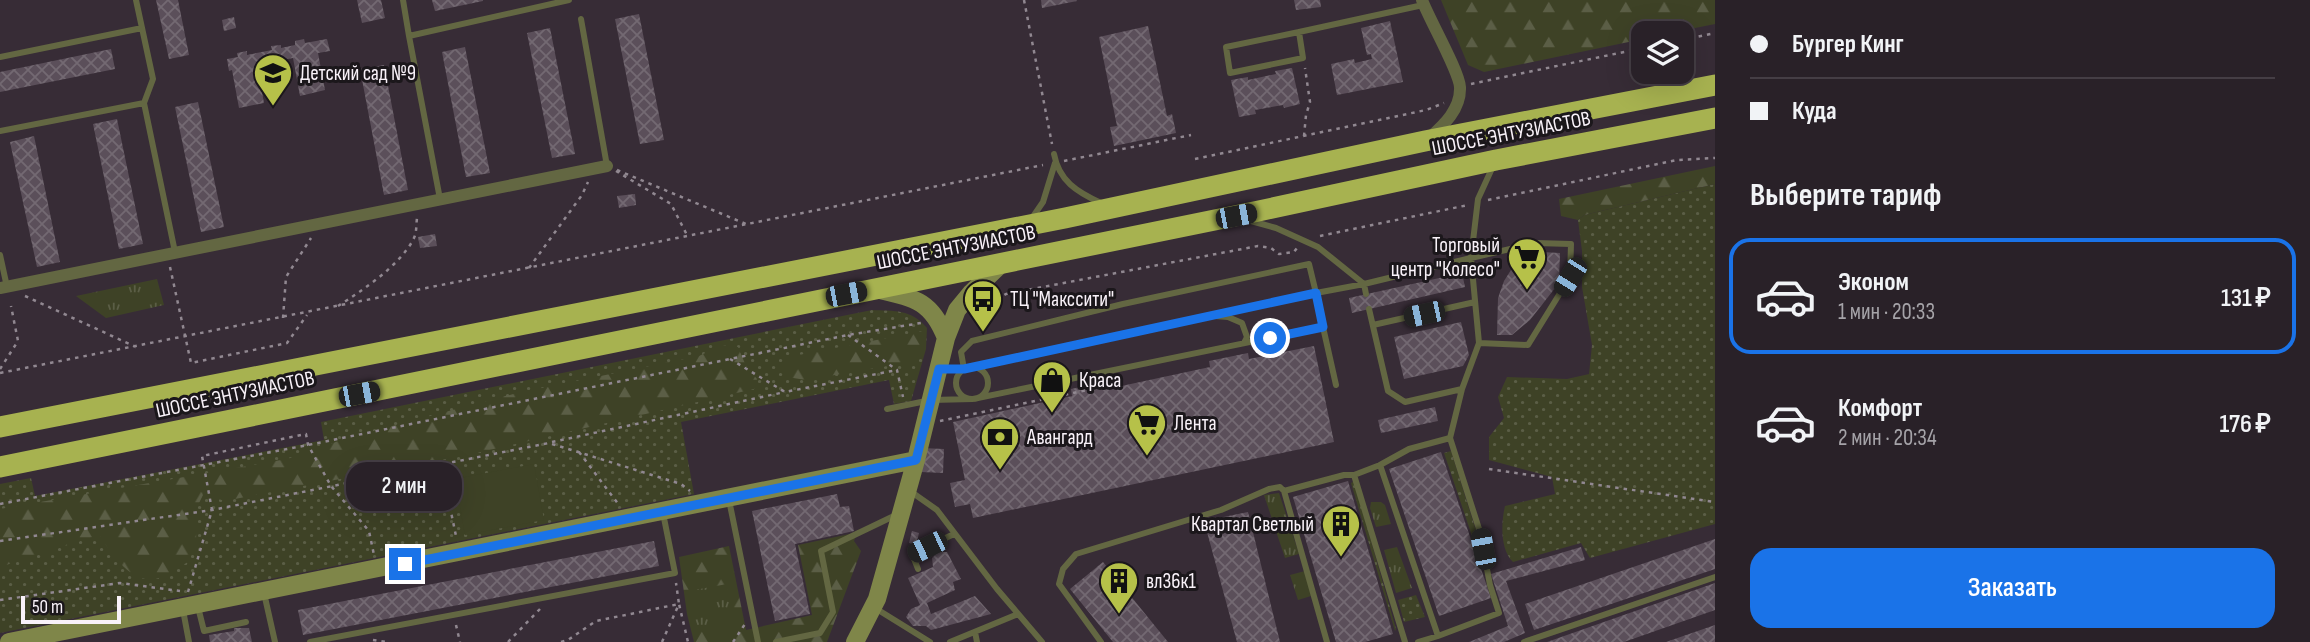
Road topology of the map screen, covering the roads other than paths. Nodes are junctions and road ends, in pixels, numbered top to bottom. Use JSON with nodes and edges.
{"nodes":[{"id":1,"x":136,"y":0,"type":"edge"},
{"id":2,"x":402,"y":0,"type":"edge"},
{"id":3,"x":569,"y":0,"type":"edge"},
{"id":4,"x":1422,"y":2,"type":"edge"},
{"id":5,"x":580,"y":19,"type":"dead end"},
{"id":6,"x":142,"y":28,"type":"junction"},
{"id":7,"x":1299,"y":32,"type":"junction"},
{"id":8,"x":409,"y":36,"type":"junction"},
{"id":9,"x":0,"y":57,"type":"edge"},
{"id":10,"x":1715,"y":85,"type":"edge"},
{"id":11,"x":144,"y":103,"type":"junction"},
{"id":12,"x":1715,"y":118,"type":"edge"},
{"id":13,"x":0,"y":131,"type":"edge"},
{"id":14,"x":1425,"y":141,"type":"junction"},
{"id":15,"x":1054,"y":154,"type":"road end"},
{"id":16,"x":1496,"y":160,"type":"junction"},
{"id":17,"x":1055,"y":163,"type":"junction"},
{"id":18,"x":601,"y":167,"type":"joint"},
{"id":19,"x":440,"y":199,"type":"junction"},
{"id":20,"x":1112,"y":208,"type":"junction"},
{"id":21,"x":1236,"y":216,"type":"junction"},
{"id":22,"x":1027,"y":225,"type":"junction"},
{"id":23,"x":171,"y":253,"type":"junction"},
{"id":24,"x":0,"y":255,"type":"edge"},
{"id":25,"x":1471,"y":258,"type":"junction"},
{"id":26,"x":1001,"y":264,"type":"junction"},
{"id":27,"x":1364,"y":284,"type":"junction"},
{"id":28,"x":3,"y":288,"type":"edge"},
{"id":29,"x":872,"y":288,"type":"junction"},
{"id":30,"x":1316,"y":293,"type":"junction"},
{"id":31,"x":1366,"y":294,"type":"dead end"},
{"id":32,"x":1475,"y":302,"type":"junction"},
{"id":33,"x":1369,"y":309,"type":"dead end"},
{"id":34,"x":1208,"y":316,"type":"junction"},
{"id":35,"x":1373,"y":325,"type":"junction"},
{"id":36,"x":1323,"y":327,"type":"junction"},
{"id":37,"x":946,"y":338,"type":"junction"},
{"id":38,"x":1244,"y":343,"type":"junction"},
{"id":39,"x":1479,"y":343,"type":"junction"},
{"id":40,"x":967,"y":368,"type":"junction"},
{"id":41,"x":939,"y":369,"type":"junction"},
{"id":42,"x":1336,"y":386,"type":"dead end"},
{"id":43,"x":1462,"y":389,"type":"junction"},
{"id":44,"x":973,"y":399,"type":"junction"},
{"id":45,"x":931,"y":400,"type":"junction"},
{"id":46,"x":887,"y":409,"type":"dead end"},
{"id":47,"x":0,"y":427,"type":"edge"},
{"id":48,"x":1450,"y":438,"type":"junction"},
{"id":49,"x":916,"y":460,"type":"junction"},
{"id":50,"x":1380,"y":465,"type":"junction"},
{"id":51,"x":0,"y":467,"type":"edge"},
{"id":52,"x":1354,"y":475,"type":"junction"},
{"id":53,"x":908,"y":490,"type":"junction"},
{"id":54,"x":1284,"y":491,"type":"junction"},
{"id":55,"x":728,"y":498,"type":"junction"},
{"id":56,"x":662,"y":512,"type":"junction"},
{"id":57,"x":901,"y":512,"type":"junction"},
{"id":58,"x":954,"y":534,"type":"junction"},
{"id":59,"x":918,"y":569,"type":"dead end"},
{"id":60,"x":1715,"y":577,"type":"edge"},
{"id":61,"x":264,"y":592,"type":"junction"},
{"id":62,"x":190,"y":602,"type":"junction"},
{"id":63,"x":873,"y":607,"type":"junction"},
{"id":64,"x":1018,"y":614,"type":"junction"},
{"id":65,"x":246,"y":622,"type":"dead end"},
{"id":66,"x":975,"y":632,"type":"junction"},
{"id":67,"x":1438,"y":636,"type":"junction"},
{"id":68,"x":9,"y":642,"type":"edge"},
{"id":69,"x":189,"y":642,"type":"edge"},
{"id":70,"x":275,"y":642,"type":"edge"},
{"id":71,"x":310,"y":642,"type":"edge"},
{"id":72,"x":758,"y":642,"type":"edge"},
{"id":73,"x":776,"y":642,"type":"edge"},
{"id":74,"x":855,"y":642,"type":"edge"},
{"id":75,"x":930,"y":642,"type":"edge"},
{"id":76,"x":950,"y":642,"type":"edge"},
{"id":77,"x":977,"y":642,"type":"edge"},
{"id":78,"x":1042,"y":642,"type":"edge"},
{"id":79,"x":1101,"y":642,"type":"edge"},
{"id":80,"x":1328,"y":642,"type":"edge"},
{"id":81,"x":1405,"y":642,"type":"edge"},
{"id":82,"x":1418,"y":642,"type":"edge"},
{"id":83,"x":1524,"y":642,"type":"edge"}],
"edges":[{"from":1,"to":6,"type":"lane"},
{"from":2,"to":8,"type":"lane"},
{"from":3,"to":8,"type":"lane"},
{"from":4,"to":7,"type":"lane"},
{"from":4,"to":14,"type":"street"},
{"from":5,"to":18,"type":"lane"},
{"from":6,"to":9,"type":"lane"},
{"from":6,"to":11,"type":"lane"},
{"from":7,"to":7,"type":"lane"},
{"from":8,"to":19,"type":"lane"},
{"from":10,"to":14,"type":"highway","name":"ШОССЕ ЭНТУЗИАСТОВ"},
{"from":11,"to":13,"type":"lane"},
{"from":11,"to":23,"type":"lane"},
{"from":12,"to":16,"type":"highway","name":"ШОССЕ ЭНТУЗИАСТОВ"},
{"from":14,"to":20,"type":"highway","name":"ШОССЕ ЭНТУЗИАСТОВ"},
{"from":15,"to":17,"type":"lane"},
{"from":16,"to":21,"type":"highway","name":"ШОССЕ ЭНТУЗИАСТОВ"},
{"from":16,"to":25,"type":"lane"},
{"from":17,"to":20,"type":"lane"},
{"from":17,"to":22,"type":"lane"},
{"from":18,"to":19,"type":"street"},
{"from":19,"to":23,"type":"street"},
{"from":20,"to":22,"type":"highway","name":"ШОССЕ ЭНТУЗИАСТОВ"},
{"from":21,"to":26,"type":"highway","name":"ШОССЕ ЭНТУЗИАСТОВ"},
{"from":21,"to":27,"type":"lane"},
{"from":22,"to":47,"type":"highway","name":"ШОССЕ ЭНТУЗИАСТОВ"},
{"from":23,"to":28,"type":"street"},
{"from":24,"to":28,"type":"lane"},
{"from":25,"to":27,"type":"lane"},
{"from":25,"to":32,"type":"lane"},
{"from":25,"to":39,"type":"lane"},
{"from":26,"to":29,"type":"highway","name":"ШОССЕ ЭНТУЗИАСТОВ"},
{"from":26,"to":37,"type":"street"},
{"from":27,"to":30,"type":"lane"},
{"from":27,"to":31,"type":"lane"},
{"from":29,"to":37,"type":"street"},
{"from":29,"to":51,"type":"highway","name":"ШОССЕ ЭНТУЗИАСТОВ"},
{"from":30,"to":34,"type":"lane"},
{"from":30,"to":36,"type":"lane"},
{"from":30,"to":40,"type":"lane"},
{"from":32,"to":35,"type":"lane"},
{"from":32,"to":39,"type":"lane"},
{"from":33,"to":35,"type":"lane"},
{"from":34,"to":38,"type":"lane"},
{"from":34,"to":40,"type":"lane"},
{"from":35,"to":43,"type":"lane"},
{"from":36,"to":38,"type":"lane"},
{"from":36,"to":42,"type":"lane"},
{"from":37,"to":41,"type":"street"},
{"from":38,"to":44,"type":"lane"},
{"from":39,"to":43,"type":"lane"},
{"from":40,"to":41,"type":"lane"},
{"from":40,"to":44,"type":"lane"},
{"from":40,"to":44,"type":"lane"},
{"from":41,"to":45,"type":"street"},
{"from":43,"to":48,"type":"lane"},
{"from":44,"to":45,"type":"lane"},
{"from":45,"to":46,"type":"lane"},
{"from":45,"to":49,"type":"street"},
{"from":48,"to":50,"type":"lane"},
{"from":48,"to":67,"type":"lane"},
{"from":49,"to":53,"type":"street"},
{"from":49,"to":55,"type":"street"},
{"from":50,"to":52,"type":"lane"},
{"from":50,"to":67,"type":"lane"},
{"from":52,"to":54,"type":"lane"},
{"from":52,"to":81,"type":"lane"},
{"from":53,"to":57,"type":"street"},
{"from":53,"to":58,"type":"lane"},
{"from":54,"to":79,"type":"lane"},
{"from":54,"to":80,"type":"lane"},
{"from":55,"to":56,"type":"street"},
{"from":55,"to":72,"type":"lane"},
{"from":56,"to":61,"type":"street"},
{"from":56,"to":71,"type":"lane"},
{"from":57,"to":63,"type":"street"},
{"from":57,"to":73,"type":"lane"},
{"from":58,"to":59,"type":"lane"},
{"from":58,"to":64,"type":"lane"},
{"from":60,"to":83,"type":"lane"},
{"from":61,"to":62,"type":"street"},
{"from":61,"to":70,"type":"lane"},
{"from":62,"to":65,"type":"lane"},
{"from":62,"to":68,"type":"street"},
{"from":62,"to":69,"type":"lane"},
{"from":63,"to":74,"type":"street"},
{"from":63,"to":75,"type":"lane"},
{"from":64,"to":66,"type":"lane"},
{"from":64,"to":78,"type":"lane"},
{"from":66,"to":76,"type":"lane"},
{"from":66,"to":77,"type":"lane"},
{"from":67,"to":82,"type":"lane"}]}
